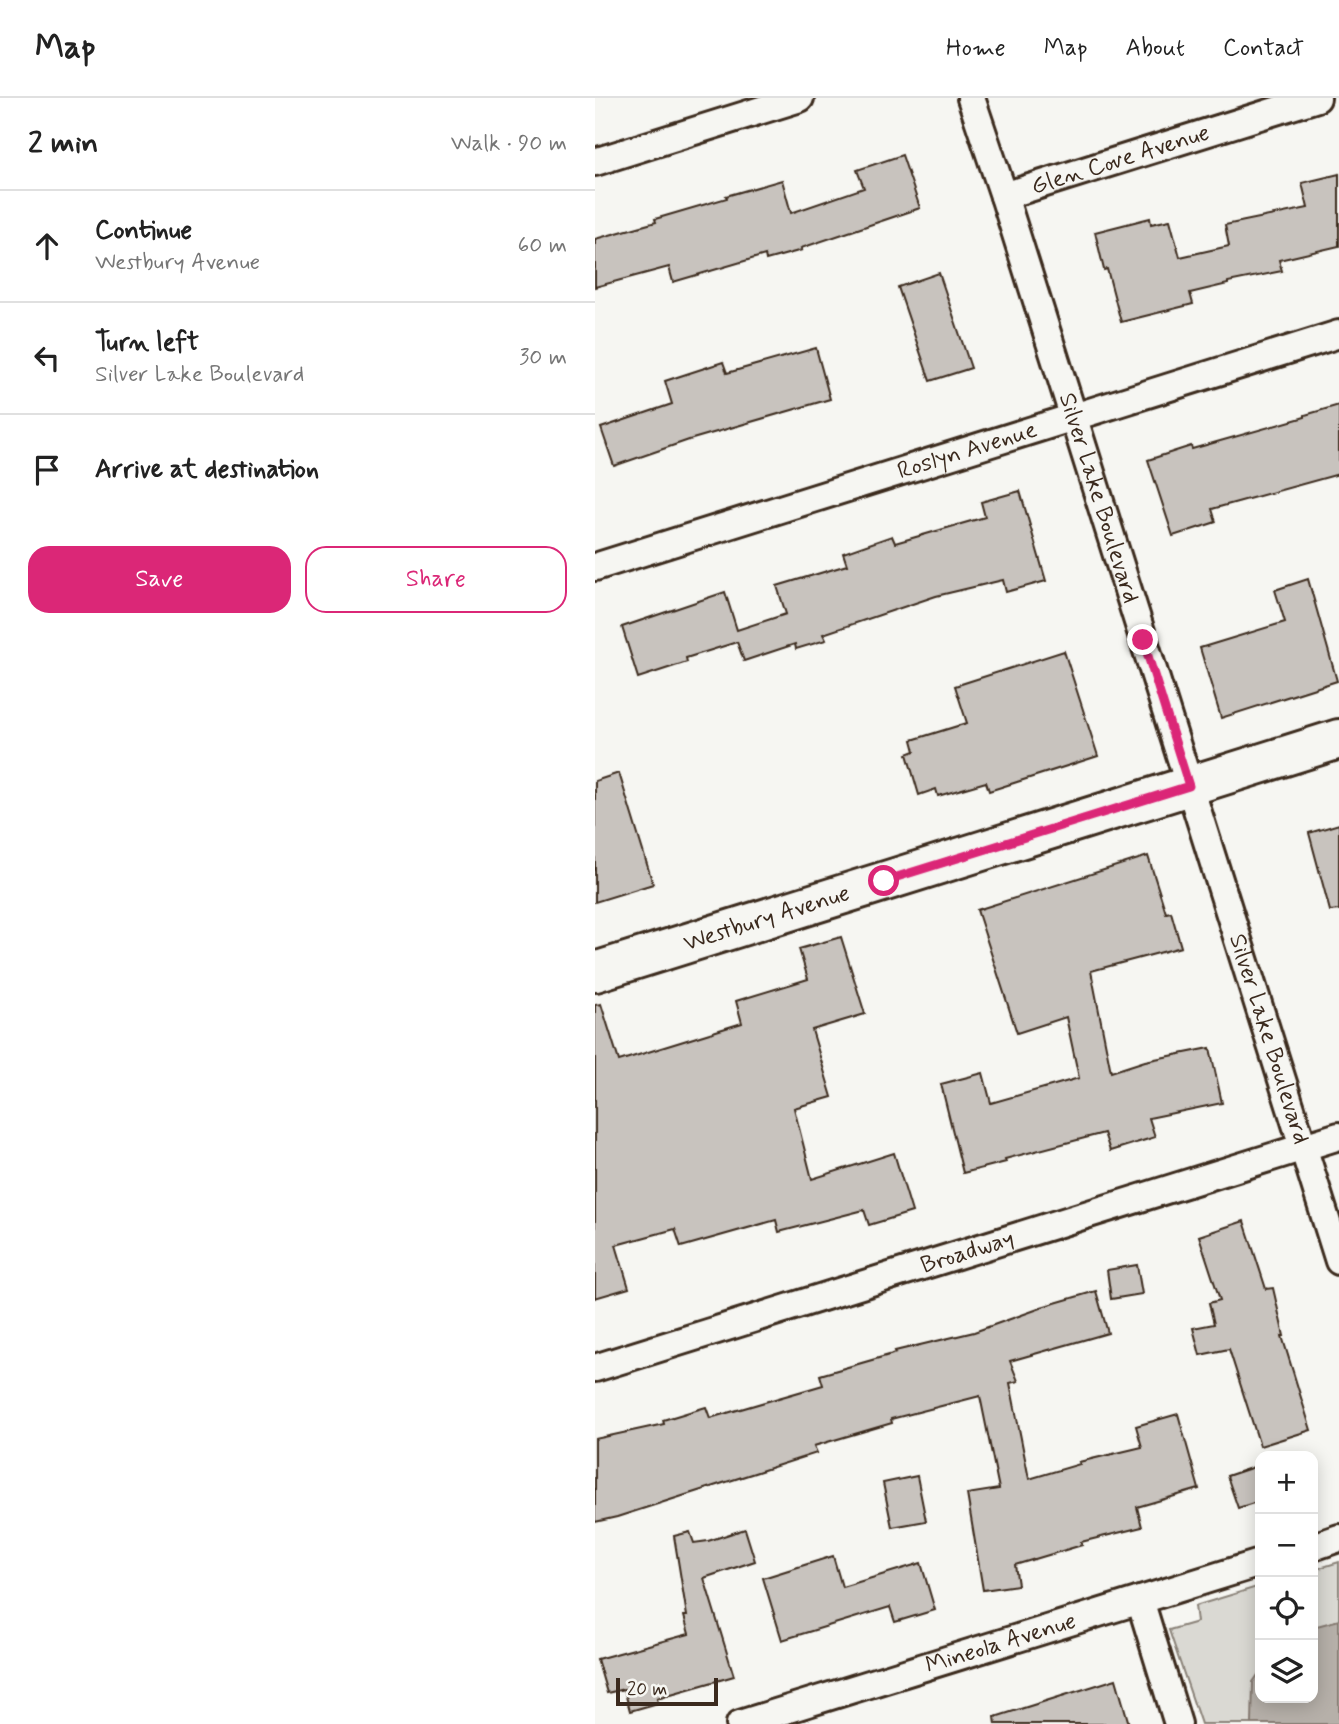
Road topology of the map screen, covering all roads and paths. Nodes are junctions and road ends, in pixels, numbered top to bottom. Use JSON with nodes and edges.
{"nodes":[{"id":1,"x":800,"y":98,"type":"edge"},
{"id":2,"x":971,"y":98,"type":"edge"},
{"id":3,"x":1317,"y":98,"type":"edge"},
{"id":4,"x":595,"y":162,"type":"edge"},
{"id":5,"x":1004,"y":196,"type":"junction"},
{"id":6,"x":1339,"y":334,"type":"edge"},
{"id":7,"x":1072,"y":417,"type":"junction"},
{"id":8,"x":595,"y":567,"type":"edge"},
{"id":9,"x":1339,"y":738,"type":"edge"},
{"id":10,"x":1189,"y":786,"type":"junction"},
{"id":11,"x":595,"y":972,"type":"edge"},
{"id":12,"x":1339,"y":1136,"type":"edge"},
{"id":13,"x":1304,"y":1147,"type":"junction"},
{"id":14,"x":1339,"y":1261,"type":"edge"},
{"id":15,"x":595,"y":1368,"type":"edge"},
{"id":16,"x":1339,"y":1538,"type":"edge"},
{"id":17,"x":1318,"y":1545,"type":"edge"},
{"id":18,"x":1255,"y":1565,"type":"edge"},
{"id":19,"x":1140,"y":1600,"type":"junction"},
{"id":20,"x":740,"y":1724,"type":"edge"},
{"id":21,"x":1178,"y":1724,"type":"edge"}],
"edges":[{"from":1,"to":4,"type":"street"},
{"from":2,"to":5,"type":"street","name":"Silver Lake Boulevard"},
{"from":3,"to":5,"type":"street","name":"Glen Cove Avenue"},
{"from":5,"to":7,"type":"street","name":"Silver Lake Boulevard"},
{"from":6,"to":7,"type":"street","name":"Roslyn Avenue"},
{"from":7,"to":8,"type":"street","name":"Roslyn Avenue"},
{"from":7,"to":10,"type":"street","name":"Silver Lake Boulevard"},
{"from":9,"to":10,"type":"main road","name":"Westbury Avenue"},
{"from":10,"to":11,"type":"main road","name":"Westbury Avenue"},
{"from":10,"to":13,"type":"street","name":"Silver Lake Boulevard"},
{"from":12,"to":13,"type":"street","name":"Broadway"},
{"from":13,"to":14,"type":"street","name":"Silver Lake Boulevard"},
{"from":13,"to":15,"type":"street","name":"Broadway"},
{"from":16,"to":17,"type":"street"},
{"from":18,"to":19,"type":"street","name":"Mineola Avenue"},
{"from":19,"to":20,"type":"street","name":"Mineola Avenue"},
{"from":19,"to":21,"type":"street"}]}
